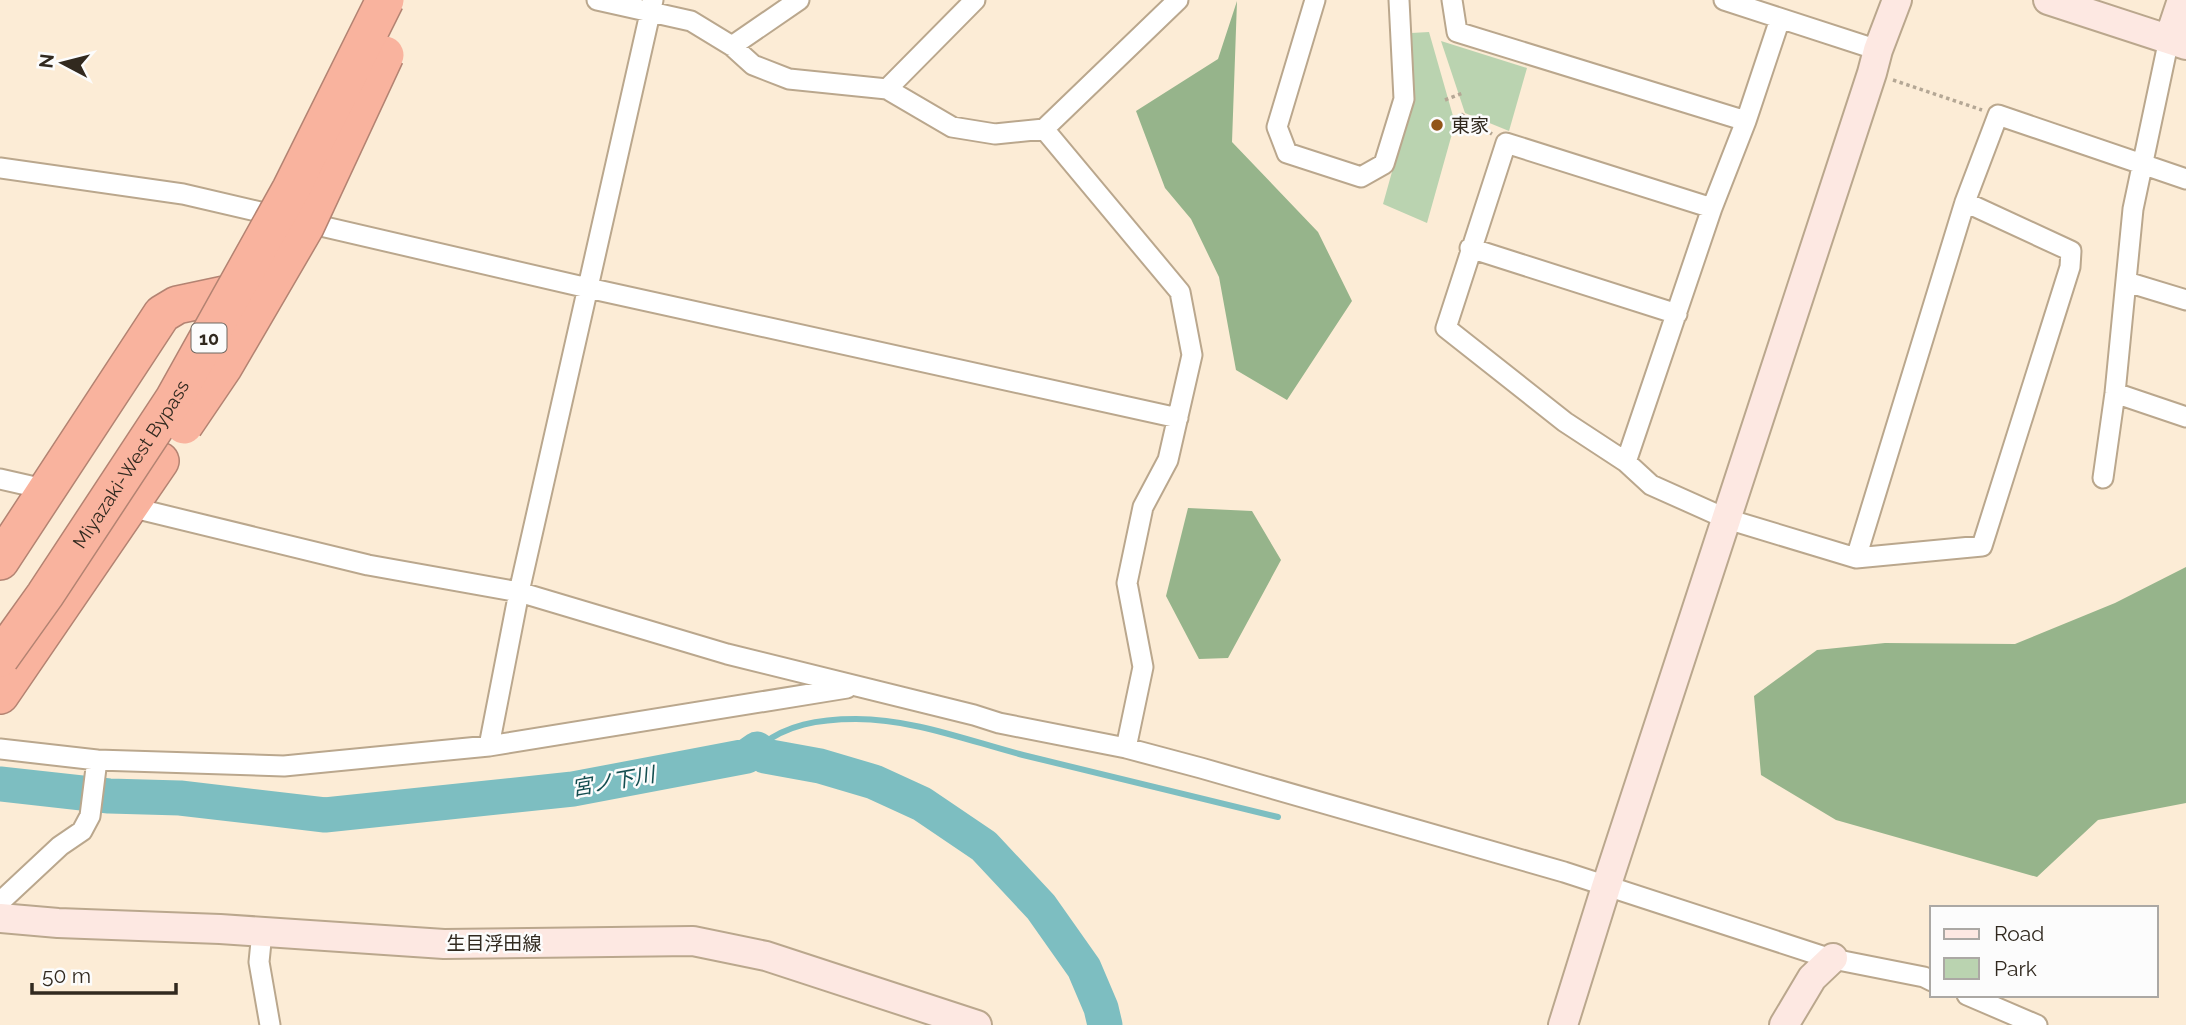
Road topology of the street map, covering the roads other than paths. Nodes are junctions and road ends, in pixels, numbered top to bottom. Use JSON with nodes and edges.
{"nodes":[{"id":1,"x":374,"y":0,"type":"edge"},
{"id":2,"x":385,"y":0,"type":"edge"},
{"id":3,"x":410,"y":0,"type":"edge"},
{"id":4,"x":597,"y":0,"type":"edge"},
{"id":5,"x":799,"y":0,"type":"edge"},
{"id":6,"x":975,"y":0,"type":"edge"},
{"id":7,"x":1178,"y":0,"type":"edge"},
{"id":8,"x":1315,"y":0,"type":"edge"},
{"id":9,"x":1399,"y":0,"type":"edge"},
{"id":10,"x":1452,"y":0,"type":"edge"},
{"id":11,"x":1724,"y":0,"type":"edge"},
{"id":12,"x":1897,"y":0,"type":"edge"},
{"id":13,"x":2048,"y":0,"type":"edge"},
{"id":14,"x":2182,"y":0,"type":"edge"},
{"id":15,"x":651,"y":6,"type":"edge"},
{"id":16,"x":1780,"y":19,"type":"junction"},
{"id":17,"x":2178,"y":42,"type":"edge"},
{"id":18,"x":732,"y":46,"type":"junction"},
{"id":19,"x":1875,"y":62,"type":"junction"},
{"id":20,"x":887,"y":89,"type":"junction"},
{"id":21,"x":1746,"y":121,"type":"junction"},
{"id":22,"x":1044,"y":130,"type":"junction"},
{"id":23,"x":2142,"y":164,"type":"junction"},
{"id":24,"x":0,"y":167,"type":"edge"},
{"id":25,"x":2186,"y":179,"type":"edge"},
{"id":26,"x":1965,"y":202,"type":"junction"},
{"id":27,"x":1712,"y":208,"type":"junction"},
{"id":28,"x":1471,"y":248,"type":"junction"},
{"id":29,"x":2127,"y":282,"type":"junction"},
{"id":30,"x":588,"y":288,"type":"junction"},
{"id":31,"x":224,"y":295,"type":"junction"},
{"id":32,"x":2186,"y":300,"type":"edge"},
{"id":33,"x":1677,"y":314,"type":"junction"},
{"id":34,"x":2115,"y":393,"type":"junction"},
{"id":35,"x":1178,"y":418,"type":"junction"},
{"id":36,"x":2186,"y":418,"type":"edge"},
{"id":37,"x":1626,"y":462,"type":"junction"},
{"id":38,"x":0,"y":478,"type":"edge"},
{"id":39,"x":2103,"y":478,"type":"dead end"},
{"id":40,"x":47,"y":492,"type":"junction"},
{"id":41,"x":130,"y":507,"type":"junction"},
{"id":42,"x":1727,"y":519,"type":"junction"},
{"id":43,"x":1856,"y":558,"type":"junction"},
{"id":44,"x":0,"y":561,"type":"edge"},
{"id":45,"x":519,"y":592,"type":"junction"},
{"id":46,"x":0,"y":637,"type":"edge"},
{"id":47,"x":0,"y":658,"type":"edge"},
{"id":48,"x":859,"y":686,"type":"junction"},
{"id":49,"x":0,"y":695,"type":"edge"},
{"id":50,"x":489,"y":746,"type":"junction"},
{"id":51,"x":1126,"y":748,"type":"junction"},
{"id":52,"x":0,"y":749,"type":"edge"},
{"id":53,"x":95,"y":768,"type":"junction"},
{"id":54,"x":1606,"y":887,"type":"junction"},
{"id":55,"x":0,"y":902,"type":"edge"},
{"id":56,"x":0,"y":918,"type":"edge"},
{"id":57,"x":262,"y":932,"type":"junction"},
{"id":58,"x":1833,"y":958,"type":"junction"},
{"id":59,"x":1930,"y":980,"type":"edge"},
{"id":60,"x":1972,"y":997,"type":"edge"},
{"id":61,"x":270,"y":1025,"type":"edge"},
{"id":62,"x":977,"y":1025,"type":"edge"},
{"id":63,"x":1563,"y":1025,"type":"edge"},
{"id":64,"x":1784,"y":1025,"type":"edge"},
{"id":65,"x":2037,"y":1025,"type":"edge"}],
"edges":[{"from":1,"to":31,"type":"highway","name":"Miyazaki-West Bypass","number":"10"},
{"from":2,"to":47,"type":"highway","name":"Miyazaki-West Bypass","number":"10","bridge":true},
{"from":3,"to":41,"type":"highway","bridge":true},
{"from":4,"to":15,"type":"street"},
{"from":5,"to":18,"type":"street"},
{"from":6,"to":20,"type":"street"},
{"from":7,"to":22,"type":"street"},
{"from":8,"to":9,"type":"street"},
{"from":10,"to":21,"type":"street"},
{"from":11,"to":16,"type":"street"},
{"from":12,"to":19,"type":"street"},
{"from":13,"to":17,"type":"street"},
{"from":14,"to":17,"type":"street"},
{"from":15,"to":18,"type":"street"},
{"from":15,"to":30,"type":"street"},
{"from":16,"to":19,"type":"street"},
{"from":16,"to":21,"type":"street"},
{"from":17,"to":23,"type":"street"},
{"from":18,"to":20,"type":"street"},
{"from":19,"to":42,"type":"street"},
{"from":20,"to":22,"type":"street"},
{"from":21,"to":27,"type":"street"},
{"from":22,"to":35,"type":"street"},
{"from":23,"to":25,"type":"street"},
{"from":23,"to":26,"type":"street"},
{"from":23,"to":29,"type":"street"},
{"from":24,"to":30,"type":"street"},
{"from":26,"to":43,"type":"street"},
{"from":26,"to":43,"type":"street"},
{"from":27,"to":28,"type":"street"},
{"from":27,"to":33,"type":"street"},
{"from":28,"to":33,"type":"street"},
{"from":28,"to":37,"type":"street"},
{"from":29,"to":32,"type":"street"},
{"from":29,"to":34,"type":"street"},
{"from":30,"to":35,"type":"street"},
{"from":30,"to":45,"type":"street"},
{"from":31,"to":40,"type":"highway"},
{"from":31,"to":46,"type":"highway","name":"Miyazaki-West Bypass","number":"10"},
{"from":33,"to":37,"type":"street"},
{"from":34,"to":36,"type":"street"},
{"from":34,"to":39,"type":"street"},
{"from":35,"to":51,"type":"street"},
{"from":37,"to":42,"type":"street"},
{"from":38,"to":40,"type":"street"},
{"from":40,"to":44,"type":"highway"},
{"from":41,"to":45,"type":"street"},
{"from":41,"to":49,"type":"highway"},
{"from":42,"to":43,"type":"street"},
{"from":42,"to":54,"type":"street"},
{"from":45,"to":48,"type":"street"},
{"from":45,"to":50,"type":"street"},
{"from":48,"to":50,"type":"street"},
{"from":48,"to":51,"type":"street"},
{"from":50,"to":53,"type":"street"},
{"from":51,"to":54,"type":"street"},
{"from":52,"to":53,"type":"street"},
{"from":53,"to":55,"type":"street"},
{"from":54,"to":58,"type":"street"},
{"from":54,"to":63,"type":"street"},
{"from":56,"to":57,"type":"street","name":"生目浮田線"},
{"from":57,"to":61,"type":"street"},
{"from":57,"to":62,"type":"street","name":"生目浮田線"},
{"from":58,"to":59,"type":"street"},
{"from":58,"to":64,"type":"street"},
{"from":60,"to":65,"type":"street"}]}
